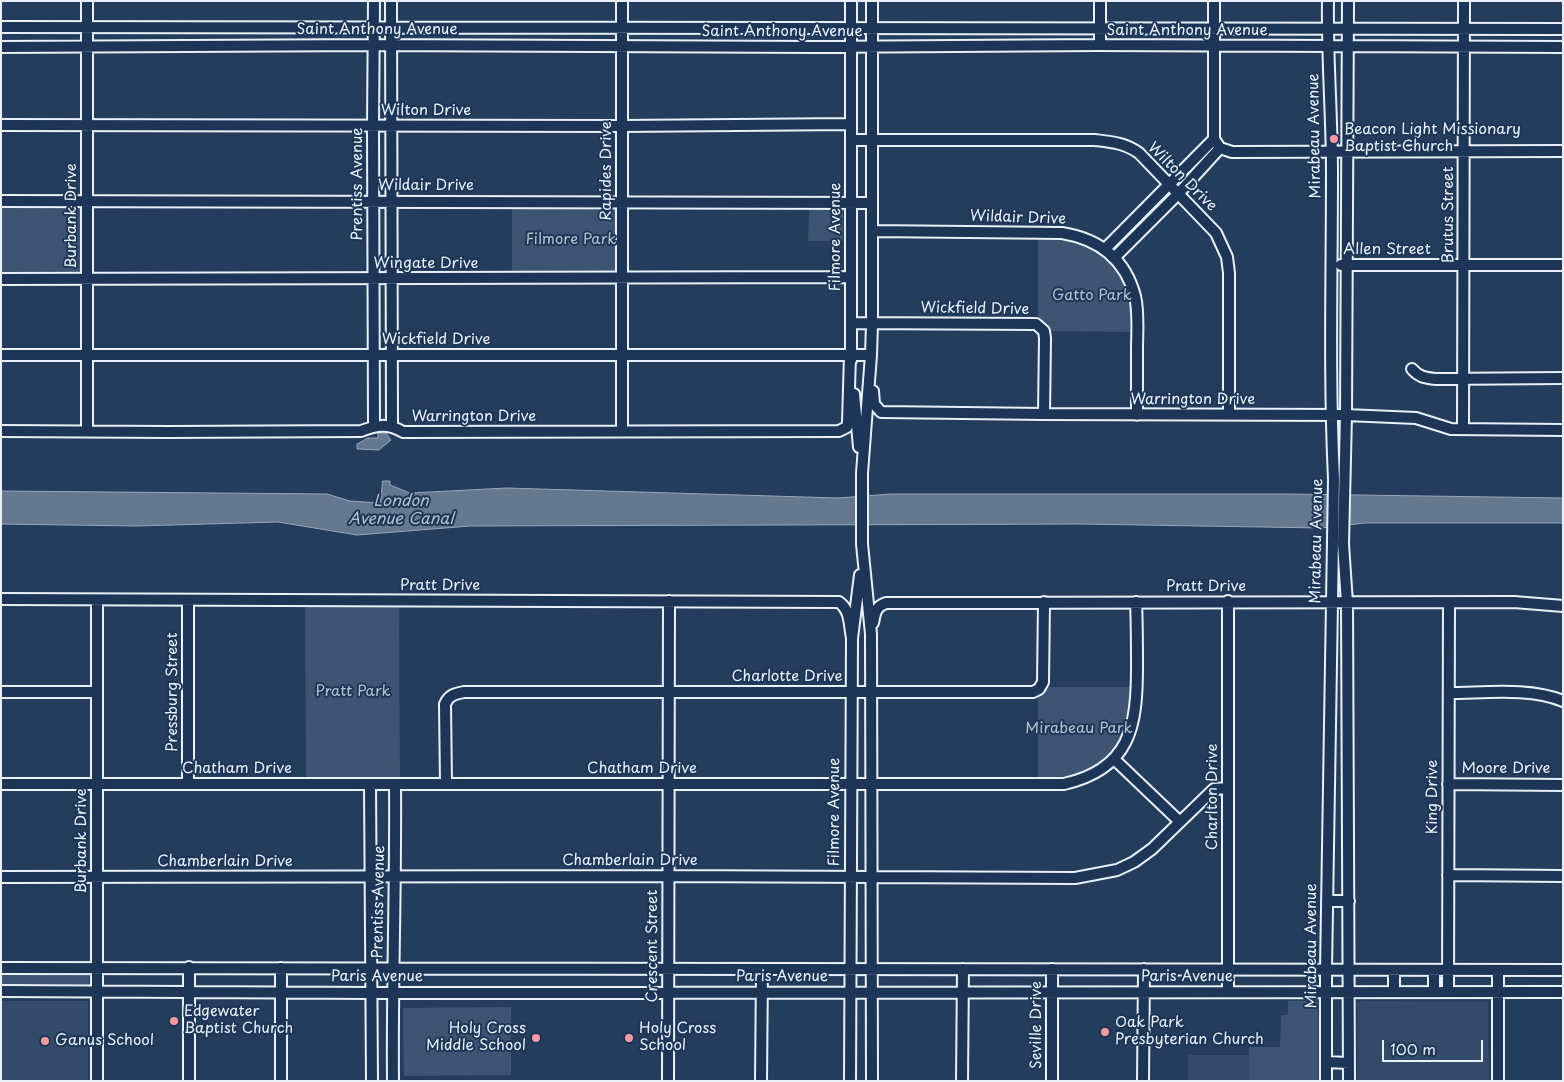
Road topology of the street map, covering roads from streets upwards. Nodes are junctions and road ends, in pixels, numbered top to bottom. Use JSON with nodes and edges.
{"nodes":[{"id":1,"x":87,"y":1,"type":"edge"},
{"id":2,"x":374,"y":1,"type":"edge"},
{"id":3,"x":391,"y":1,"type":"edge"},
{"id":4,"x":622,"y":1,"type":"edge"},
{"id":5,"x":850,"y":1,"type":"edge"},
{"id":6,"x":872,"y":1,"type":"edge"},
{"id":7,"x":1100,"y":1,"type":"edge"},
{"id":8,"x":1214,"y":1,"type":"edge"},
{"id":9,"x":1328,"y":1,"type":"edge"},
{"id":10,"x":1348,"y":1,"type":"edge"},
{"id":11,"x":1464,"y":1,"type":"edge"},
{"id":12,"x":87,"y":27,"type":"junction"},
{"id":13,"x":622,"y":27,"type":"junction"},
{"id":14,"x":814,"y":27,"type":"junction"},
{"id":15,"x":1,"y":28,"type":"edge"},
{"id":16,"x":374,"y":28,"type":"junction"},
{"id":17,"x":391,"y":28,"type":"junction"},
{"id":18,"x":850,"y":28,"type":"junction"},
{"id":19,"x":872,"y":28,"type":"junction"},
{"id":20,"x":1100,"y":28,"type":"junction"},
{"id":21,"x":1214,"y":28,"type":"junction"},
{"id":22,"x":1348,"y":28,"type":"junction"},
{"id":23,"x":1328,"y":29,"type":"junction"},
{"id":24,"x":1464,"y":29,"type":"junction"},
{"id":25,"x":1563,"y":29,"type":"edge"},
{"id":26,"x":373,"y":45,"type":"junction"},
{"id":27,"x":391,"y":45,"type":"junction"},
{"id":28,"x":623,"y":46,"type":"junction"},
{"id":29,"x":1098,"y":46,"type":"junction"},
{"id":30,"x":1214,"y":46,"type":"junction"},
{"id":31,"x":1,"y":47,"type":"edge"},
{"id":32,"x":87,"y":47,"type":"junction"},
{"id":33,"x":814,"y":47,"type":"junction"},
{"id":34,"x":850,"y":47,"type":"junction"},
{"id":35,"x":872,"y":47,"type":"junction"},
{"id":36,"x":1328,"y":47,"type":"junction"},
{"id":37,"x":1348,"y":47,"type":"junction"},
{"id":38,"x":1464,"y":47,"type":"junction"},
{"id":39,"x":1563,"y":47,"type":"edge"},
{"id":40,"x":850,"y":124,"type":"junction"},
{"id":41,"x":1,"y":125,"type":"edge"},
{"id":42,"x":87,"y":125,"type":"junction"},
{"id":43,"x":373,"y":125,"type":"junction"},
{"id":44,"x":391,"y":125,"type":"junction"},
{"id":45,"x":622,"y":126,"type":"junction"},
{"id":46,"x":1214,"y":139,"type":"junction"},
{"id":47,"x":851,"y":140,"type":"junction"},
{"id":48,"x":872,"y":140,"type":"junction"},
{"id":49,"x":1220,"y":148,"type":"junction"},
{"id":50,"x":1332,"y":151,"type":"junction"},
{"id":51,"x":1346,"y":151,"type":"junction"},
{"id":52,"x":1464,"y":151,"type":"junction"},
{"id":53,"x":1563,"y":151,"type":"edge"},
{"id":54,"x":1169,"y":185,"type":"junction"},
{"id":55,"x":1178,"y":194,"type":"junction"},
{"id":56,"x":1,"y":201,"type":"edge"},
{"id":57,"x":87,"y":201,"type":"junction"},
{"id":58,"x":373,"y":201,"type":"junction"},
{"id":59,"x":392,"y":201,"type":"junction"},
{"id":60,"x":622,"y":202,"type":"junction"},
{"id":61,"x":850,"y":203,"type":"junction"},
{"id":62,"x":872,"y":203,"type":"junction"},
{"id":63,"x":872,"y":231,"type":"junction"},
{"id":64,"x":1105,"y":249,"type":"junction"},
{"id":65,"x":1114,"y":258,"type":"junction"},
{"id":66,"x":1563,"y":264,"type":"edge"},
{"id":67,"x":1332,"y":265,"type":"junction"},
{"id":68,"x":1346,"y":265,"type":"junction"},
{"id":69,"x":1464,"y":265,"type":"junction"},
{"id":70,"x":850,"y":277,"type":"junction"},
{"id":71,"x":621,"y":278,"type":"junction"},
{"id":72,"x":1,"y":279,"type":"edge"},
{"id":73,"x":87,"y":279,"type":"junction"},
{"id":74,"x":373,"y":279,"type":"junction"},
{"id":75,"x":392,"y":279,"type":"junction"},
{"id":76,"x":851,"y":324,"type":"junction"},
{"id":77,"x":872,"y":324,"type":"junction"},
{"id":78,"x":1,"y":355,"type":"edge"},
{"id":79,"x":374,"y":355,"type":"junction"},
{"id":80,"x":391,"y":355,"type":"junction"},
{"id":81,"x":622,"y":355,"type":"junction"},
{"id":82,"x":871,"y":355,"type":"junction"},
{"id":83,"x":87,"y":356,"type":"junction"},
{"id":84,"x":850,"y":356,"type":"junction"},
{"id":85,"x":1412,"y":369,"type":"dead end"},
{"id":86,"x":1563,"y":378,"type":"edge"},
{"id":87,"x":1463,"y":379,"type":"junction"},
{"id":88,"x":1044,"y":414,"type":"junction"},
{"id":89,"x":1230,"y":414,"type":"junction"},
{"id":90,"x":1137,"y":415,"type":"junction"},
{"id":91,"x":1332,"y":415,"type":"junction"},
{"id":92,"x":1346,"y":415,"type":"junction"},
{"id":93,"x":374,"y":426,"type":"junction"},
{"id":94,"x":392,"y":426,"type":"junction"},
{"id":95,"x":1463,"y":429,"type":"junction"},
{"id":96,"x":1563,"y":430,"type":"edge"},
{"id":97,"x":1,"y":431,"type":"edge"},
{"id":98,"x":87,"y":431,"type":"junction"},
{"id":99,"x":622,"y":431,"type":"junction"},
{"id":100,"x":862,"y":473,"type":"junction"},
{"id":101,"x":1339,"y":479,"type":"junction"},
{"id":102,"x":862,"y":544,"type":"junction"},
{"id":103,"x":1338,"y":544,"type":"junction"},
{"id":104,"x":1,"y":599,"type":"edge"},
{"id":105,"x":97,"y":600,"type":"junction"},
{"id":106,"x":188,"y":600,"type":"junction"},
{"id":107,"x":669,"y":601,"type":"junction"},
{"id":108,"x":1044,"y":602,"type":"junction"},
{"id":109,"x":1136,"y":602,"type":"junction"},
{"id":110,"x":1228,"y":602,"type":"junction"},
{"id":111,"x":1331,"y":602,"type":"junction"},
{"id":112,"x":1347,"y":603,"type":"junction"},
{"id":113,"x":1448,"y":603,"type":"junction"},
{"id":114,"x":1563,"y":606,"type":"edge"},
{"id":115,"x":871,"y":634,"type":"junction"},
{"id":116,"x":852,"y":638,"type":"junction"},
{"id":117,"x":1330,"y":662,"type":"junction"},
{"id":118,"x":1347,"y":663,"type":"junction"},
{"id":119,"x":1,"y":692,"type":"edge"},
{"id":120,"x":98,"y":692,"type":"junction"},
{"id":121,"x":851,"y":692,"type":"junction"},
{"id":122,"x":872,"y":692,"type":"junction"},
{"id":123,"x":668,"y":693,"type":"junction"},
{"id":124,"x":1448,"y":693,"type":"junction"},
{"id":125,"x":1563,"y":701,"type":"edge"},
{"id":126,"x":1114,"y":759,"type":"junction"},
{"id":127,"x":1,"y":784,"type":"edge"},
{"id":128,"x":97,"y":784,"type":"junction"},
{"id":129,"x":188,"y":784,"type":"junction"},
{"id":130,"x":370,"y":784,"type":"junction"},
{"id":131,"x":395,"y":784,"type":"junction"},
{"id":132,"x":446,"y":784,"type":"junction"},
{"id":133,"x":668,"y":784,"type":"junction"},
{"id":134,"x":851,"y":784,"type":"junction"},
{"id":135,"x":872,"y":784,"type":"junction"},
{"id":136,"x":1448,"y":784,"type":"junction"},
{"id":137,"x":1563,"y":785,"type":"edge"},
{"id":138,"x":1228,"y":788,"type":"junction"},
{"id":139,"x":1179,"y":821,"type":"junction"},
{"id":140,"x":1448,"y":875,"type":"junction"},
{"id":141,"x":396,"y":876,"type":"junction"},
{"id":142,"x":668,"y":876,"type":"junction"},
{"id":143,"x":850,"y":876,"type":"junction"},
{"id":144,"x":1563,"y":876,"type":"edge"},
{"id":145,"x":1,"y":877,"type":"edge"},
{"id":146,"x":97,"y":877,"type":"junction"},
{"id":147,"x":370,"y":877,"type":"junction"},
{"id":148,"x":872,"y":877,"type":"junction"},
{"id":149,"x":1327,"y":901,"type":"junction"},
{"id":150,"x":1348,"y":901,"type":"junction"},
{"id":151,"x":97,"y":967,"type":"junction"},
{"id":152,"x":189,"y":967,"type":"junction"},
{"id":153,"x":1,"y":968,"type":"edge"},
{"id":154,"x":281,"y":968,"type":"junction"},
{"id":155,"x":372,"y":968,"type":"junction"},
{"id":156,"x":392,"y":968,"type":"junction"},
{"id":157,"x":668,"y":968,"type":"junction"},
{"id":158,"x":762,"y":968,"type":"junction"},
{"id":159,"x":850,"y":969,"type":"junction"},
{"id":160,"x":872,"y":969,"type":"junction"},
{"id":161,"x":963,"y":969,"type":"junction"},
{"id":162,"x":1052,"y":969,"type":"junction"},
{"id":163,"x":1144,"y":969,"type":"junction"},
{"id":164,"x":1228,"y":969,"type":"junction"},
{"id":165,"x":1326,"y":970,"type":"junction"},
{"id":166,"x":1349,"y":970,"type":"junction"},
{"id":167,"x":1394,"y":970,"type":"junction"},
{"id":168,"x":1434,"y":970,"type":"junction"},
{"id":169,"x":1448,"y":970,"type":"junction"},
{"id":170,"x":1498,"y":970,"type":"junction"},
{"id":171,"x":1563,"y":970,"type":"edge"},
{"id":172,"x":1,"y":991,"type":"edge"},
{"id":173,"x":97,"y":991,"type":"junction"},
{"id":174,"x":189,"y":991,"type":"junction"},
{"id":175,"x":850,"y":991,"type":"junction"},
{"id":176,"x":281,"y":992,"type":"junction"},
{"id":177,"x":392,"y":992,"type":"junction"},
{"id":178,"x":668,"y":992,"type":"junction"},
{"id":179,"x":761,"y":992,"type":"junction"},
{"id":180,"x":872,"y":992,"type":"junction"},
{"id":181,"x":962,"y":992,"type":"junction"},
{"id":182,"x":1052,"y":992,"type":"junction"},
{"id":183,"x":1144,"y":992,"type":"junction"},
{"id":184,"x":1228,"y":992,"type":"junction"},
{"id":185,"x":1326,"y":992,"type":"junction"},
{"id":186,"x":1349,"y":992,"type":"junction"},
{"id":187,"x":1394,"y":992,"type":"junction"},
{"id":188,"x":1434,"y":992,"type":"junction"},
{"id":189,"x":1448,"y":992,"type":"junction"},
{"id":190,"x":1498,"y":992,"type":"junction"},
{"id":191,"x":1563,"y":992,"type":"edge"},
{"id":192,"x":372,"y":993,"type":"junction"},
{"id":193,"x":1326,"y":1062,"type":"junction"},
{"id":194,"x":1349,"y":1063,"type":"junction"},
{"id":195,"x":97,"y":1081,"type":"edge"},
{"id":196,"x":189,"y":1081,"type":"edge"},
{"id":197,"x":281,"y":1081,"type":"edge"},
{"id":198,"x":372,"y":1081,"type":"edge"},
{"id":199,"x":392,"y":1081,"type":"edge"},
{"id":200,"x":668,"y":1081,"type":"edge"},
{"id":201,"x":761,"y":1081,"type":"edge"},
{"id":202,"x":850,"y":1081,"type":"edge"},
{"id":203,"x":872,"y":1081,"type":"edge"},
{"id":204,"x":962,"y":1081,"type":"edge"},
{"id":205,"x":1052,"y":1081,"type":"edge"},
{"id":206,"x":1143,"y":1081,"type":"edge"},
{"id":207,"x":1326,"y":1081,"type":"edge"},
{"id":208,"x":1349,"y":1081,"type":"edge"},
{"id":209,"x":1498,"y":1081,"type":"edge"}],
"edges":[{"from":1,"to":12,"type":"street","name":"Burbank Drive"},
{"from":2,"to":16,"type":"street","name":"Prentiss Avenue"},
{"from":3,"to":17,"type":"street"},
{"from":4,"to":13,"type":"street","name":"Rapides Drive"},
{"from":5,"to":18,"type":"street","name":"Filmore Avenue"},
{"from":6,"to":19,"type":"street","name":"Filmore Avenue"},
{"from":7,"to":20,"type":"street"},
{"from":8,"to":21,"type":"street"},
{"from":9,"to":23,"type":"street","name":"Mirabeau Avenue"},
{"from":10,"to":22,"type":"street","name":"Mirabeau Avenue"},
{"from":11,"to":24,"type":"street","name":"Brutus Street"},
{"from":12,"to":15,"type":"street","name":"Saint Anthony Avenue"},
{"from":12,"to":16,"type":"street","name":"Saint Anthony Avenue"},
{"from":12,"to":32,"type":"street","name":"Burbank Drive"},
{"from":13,"to":14,"type":"street","name":"Saint Anthony Avenue"},
{"from":13,"to":17,"type":"street","name":"Saint Anthony Avenue"},
{"from":13,"to":28,"type":"street","name":"Rapides Drive"},
{"from":14,"to":18,"type":"street","name":"Saint Anthony Avenue"},
{"from":14,"to":33,"type":"street"},
{"from":16,"to":17,"type":"street","name":"Saint Anthony Avenue"},
{"from":16,"to":26,"type":"street","name":"Prentiss Avenue"},
{"from":17,"to":27,"type":"street"},
{"from":18,"to":19,"type":"street","name":"Saint Anthony Avenue"},
{"from":18,"to":34,"type":"street","name":"Filmore Avenue"},
{"from":19,"to":20,"type":"street","name":"Saint Anthony Avenue"},
{"from":19,"to":35,"type":"street","name":"Filmore Avenue"},
{"from":20,"to":21,"type":"street","name":"Saint Anthony Avenue"},
{"from":20,"to":29,"type":"street"},
{"from":21,"to":23,"type":"street","name":"Saint Anthony Avenue"},
{"from":21,"to":30,"type":"street"},
{"from":22,"to":23,"type":"street","name":"Saint Anthony Avenue"},
{"from":22,"to":24,"type":"street","name":"Saint Anthony Avenue"},
{"from":22,"to":37,"type":"street","name":"Mirabeau Avenue"},
{"from":23,"to":36,"type":"street","name":"Mirabeau Avenue"},
{"from":24,"to":25,"type":"street","name":"Saint Anthony Avenue"},
{"from":24,"to":38,"type":"street","name":"Brutus Street"},
{"from":26,"to":27,"type":"street","name":"Saint Anthony Avenue"},
{"from":26,"to":32,"type":"street","name":"Saint Anthony Avenue"},
{"from":26,"to":43,"type":"street","name":"Prentiss Avenue"},
{"from":27,"to":28,"type":"street","name":"Saint Anthony Avenue"},
{"from":27,"to":44,"type":"street"},
{"from":28,"to":33,"type":"street","name":"Saint Anthony Avenue"},
{"from":28,"to":45,"type":"street","name":"Rapides Drive"},
{"from":29,"to":30,"type":"street","name":"Saint Anthony Avenue"},
{"from":29,"to":35,"type":"street","name":"Saint Anthony Avenue"},
{"from":30,"to":36,"type":"street","name":"Saint Anthony Avenue"},
{"from":30,"to":46,"type":"street"},
{"from":31,"to":32,"type":"street","name":"Saint Anthony Avenue"},
{"from":32,"to":42,"type":"street","name":"Burbank Drive"},
{"from":33,"to":34,"type":"street","name":"Saint Anthony Avenue"},
{"from":34,"to":35,"type":"street","name":"Saint Anthony Avenue"},
{"from":34,"to":40,"type":"street","name":"Filmore Avenue"},
{"from":35,"to":48,"type":"street","name":"Filmore Avenue"},
{"from":36,"to":37,"type":"street","name":"Saint Anthony Avenue"},
{"from":36,"to":50,"type":"street","name":"Mirabeau Avenue"},
{"from":37,"to":38,"type":"street","name":"Saint Anthony Avenue"},
{"from":37,"to":51,"type":"street","name":"Mirabeau Avenue"},
{"from":38,"to":39,"type":"street","name":"Saint Anthony Avenue"},
{"from":38,"to":52,"type":"street","name":"Brutus Street"},
{"from":40,"to":45,"type":"street","name":"Wilton Drive"},
{"from":40,"to":47,"type":"street","name":"Filmore Avenue"},
{"from":41,"to":42,"type":"street","name":"Wilton Drive"},
{"from":42,"to":43,"type":"street","name":"Wilton Drive"},
{"from":42,"to":57,"type":"street","name":"Burbank Drive"},
{"from":43,"to":44,"type":"street","name":"Wilton Drive"},
{"from":43,"to":58,"type":"street","name":"Prentiss Avenue"},
{"from":44,"to":45,"type":"street","name":"Wilton Drive"},
{"from":44,"to":59,"type":"street"},
{"from":45,"to":60,"type":"street","name":"Rapides Drive"},
{"from":46,"to":49,"type":"street"},
{"from":46,"to":54,"type":"street"},
{"from":47,"to":48,"type":"street","name":"Wilton Drive"},
{"from":47,"to":61,"type":"street","name":"Filmore Avenue"},
{"from":48,"to":54,"type":"street","name":"Wilton Drive"},
{"from":48,"to":62,"type":"street","name":"Filmore Avenue"},
{"from":49,"to":50,"type":"street"},
{"from":49,"to":55,"type":"street"},
{"from":50,"to":51,"type":"street"},
{"from":50,"to":67,"type":"street","name":"Mirabeau Avenue"},
{"from":51,"to":52,"type":"street"},
{"from":51,"to":68,"type":"street","name":"Mirabeau Avenue"},
{"from":52,"to":53,"type":"street"},
{"from":52,"to":69,"type":"street","name":"Brutus Street"},
{"from":54,"to":55,"type":"street","name":"Wilton Drive"},
{"from":54,"to":64,"type":"street"},
{"from":55,"to":65,"type":"street"},
{"from":55,"to":89,"type":"street","name":"Wilton Drive"},
{"from":56,"to":57,"type":"street","name":"Wildair Drive"},
{"from":57,"to":58,"type":"street","name":"Wildair Drive"},
{"from":57,"to":73,"type":"street","name":"Burbank Drive"},
{"from":58,"to":59,"type":"street","name":"Wildair Drive"},
{"from":58,"to":74,"type":"street","name":"Prentiss Avenue"},
{"from":59,"to":60,"type":"street","name":"Wildair Drive"},
{"from":59,"to":75,"type":"street"},
{"from":60,"to":61,"type":"street","name":"Wildair Drive"},
{"from":60,"to":71,"type":"street","name":"Rapides Drive"},
{"from":61,"to":62,"type":"street","name":"Wildair Drive"},
{"from":61,"to":70,"type":"street","name":"Filmore Avenue"},
{"from":62,"to":63,"type":"street","name":"Filmore Avenue"},
{"from":63,"to":64,"type":"street","name":"Wildair Drive"},
{"from":63,"to":77,"type":"street","name":"Filmore Avenue"},
{"from":64,"to":65,"type":"street","name":"Wildair Drive"},
{"from":65,"to":90,"type":"street","name":"Wildair Drive"},
{"from":66,"to":69,"type":"street","name":"Allen Street"},
{"from":67,"to":68,"type":"street","name":"Allen Street"},
{"from":67,"to":91,"type":"street","name":"Mirabeau Avenue"},
{"from":68,"to":69,"type":"street","name":"Allen Street"},
{"from":68,"to":92,"type":"street","name":"Mirabeau Avenue"},
{"from":69,"to":87,"type":"street","name":"Brutus Street"},
{"from":70,"to":71,"type":"street","name":"Wingate Drive"},
{"from":70,"to":76,"type":"street","name":"Filmore Avenue"},
{"from":71,"to":75,"type":"street","name":"Wingate Drive"},
{"from":71,"to":81,"type":"street","name":"Rapides Drive"},
{"from":72,"to":73,"type":"street","name":"Wingate Drive"},
{"from":73,"to":74,"type":"street","name":"Wingate Drive"},
{"from":73,"to":83,"type":"street","name":"Burbank Drive"},
{"from":74,"to":75,"type":"street","name":"Wingate Drive"},
{"from":74,"to":79,"type":"street","name":"Prentiss Avenue"},
{"from":75,"to":80,"type":"street"},
{"from":76,"to":77,"type":"street","name":"Wickfield Drive"},
{"from":76,"to":84,"type":"street","name":"Filmore Avenue"},
{"from":77,"to":82,"type":"street","name":"Filmore Avenue"},
{"from":77,"to":88,"type":"street","name":"Wickfield Drive"},
{"from":78,"to":83,"type":"street","name":"Wickfield Drive"},
{"from":79,"to":80,"type":"street","name":"Wickfield Drive"},
{"from":79,"to":83,"type":"street","name":"Wickfield Drive"},
{"from":79,"to":93,"type":"street","name":"Prentiss Avenue"},
{"from":80,"to":81,"type":"street","name":"Wickfield Drive"},
{"from":80,"to":94,"type":"street"},
{"from":81,"to":84,"type":"street","name":"Wickfield Drive"},
{"from":81,"to":99,"type":"street","name":"Rapides Drive"},
{"from":82,"to":84,"type":"street","name":"Wickfield Drive"},
{"from":82,"to":88,"type":"street","name":"Warrington Drive"},
{"from":82,"to":100,"type":"street","name":"Filmore Avenue"},
{"from":83,"to":98,"type":"street","name":"Burbank Drive"},
{"from":84,"to":99,"type":"street","name":"Warrington Drive"},
{"from":84,"to":100,"type":"street","name":"Filmore Avenue"},
{"from":85,"to":87,"type":"street"},
{"from":86,"to":87,"type":"street"},
{"from":87,"to":95,"type":"street","name":"Brutus Street"},
{"from":88,"to":90,"type":"street","name":"Warrington Drive"},
{"from":89,"to":90,"type":"street","name":"Warrington Drive"},
{"from":89,"to":91,"type":"street","name":"Warrington Drive"},
{"from":91,"to":92,"type":"street","name":"Warrington Drive"},
{"from":91,"to":101,"type":"street","name":"Mirabeau Avenue"},
{"from":92,"to":95,"type":"street","name":"Warrington Drive"},
{"from":92,"to":101,"type":"street","name":"Mirabeau Avenue"},
{"from":93,"to":94,"type":"street","name":"Warrington Drive"},
{"from":93,"to":98,"type":"street","name":"Warrington Drive"},
{"from":94,"to":99,"type":"street","name":"Warrington Drive"},
{"from":95,"to":96,"type":"street","name":"Warrington Drive"},
{"from":97,"to":98,"type":"street","name":"Warrington Drive"},
{"from":100,"to":102,"type":"street","name":"Filmore Avenue"},
{"from":101,"to":103,"type":"street","name":"Mirabeau Avenue"},
{"from":102,"to":115,"type":"street","name":"Filmore Avenue"},
{"from":102,"to":116,"type":"street","name":"Filmore Avenue"},
{"from":103,"to":111,"type":"street","name":"Mirabeau Avenue"},
{"from":103,"to":112,"type":"street","name":"Mirabeau Avenue"},
{"from":104,"to":105,"type":"street","name":"Pratt Drive"},
{"from":105,"to":106,"type":"street","name":"Pratt Drive"},
{"from":105,"to":120,"type":"street","name":"Burbank Drive"},
{"from":106,"to":107,"type":"street","name":"Pratt Drive"},
{"from":106,"to":129,"type":"street","name":"Pressburg Street"},
{"from":107,"to":116,"type":"street","name":"Pratt Drive"},
{"from":107,"to":123,"type":"street","name":"Crescent Street"},
{"from":108,"to":109,"type":"street","name":"Pratt Drive"},
{"from":108,"to":115,"type":"street","name":"Pratt Drive"},
{"from":108,"to":122,"type":"street","name":"Charlotte Drive"},
{"from":109,"to":110,"type":"street","name":"Pratt Drive"},
{"from":109,"to":126,"type":"street","name":"Chatham Drive"},
{"from":110,"to":111,"type":"street","name":"Pratt Drive"},
{"from":110,"to":138,"type":"street","name":"Charlton Drive"},
{"from":111,"to":112,"type":"street","name":"Pratt Drive"},
{"from":111,"to":117,"type":"street","name":"Mirabeau Avenue"},
{"from":112,"to":113,"type":"street","name":"Pratt Drive"},
{"from":112,"to":118,"type":"street","name":"Mirabeau Avenue"},
{"from":113,"to":114,"type":"street","name":"Pratt Drive"},
{"from":113,"to":124,"type":"street","name":"King Drive"},
{"from":115,"to":122,"type":"street","name":"Filmore Avenue"},
{"from":116,"to":121,"type":"street","name":"Filmore Avenue"},
{"from":117,"to":118,"type":"street"},
{"from":117,"to":149,"type":"street","name":"Mirabeau Avenue"},
{"from":118,"to":150,"type":"street","name":"Mirabeau Avenue"},
{"from":119,"to":120,"type":"street"},
{"from":120,"to":128,"type":"street","name":"Burbank Drive"},
{"from":121,"to":122,"type":"street","name":"Charlotte Drive"},
{"from":121,"to":123,"type":"street","name":"Charlotte Drive"},
{"from":121,"to":134,"type":"street","name":"Filmore Avenue"},
{"from":122,"to":135,"type":"street","name":"Filmore Avenue"},
{"from":123,"to":132,"type":"street","name":"Charlotte Drive"},
{"from":123,"to":133,"type":"street","name":"Crescent Street"},
{"from":124,"to":125,"type":"street"},
{"from":124,"to":136,"type":"street","name":"King Drive"},
{"from":126,"to":135,"type":"street","name":"Chatham Drive"},
{"from":126,"to":139,"type":"street"},
{"from":127,"to":128,"type":"street","name":"Chatham Drive"},
{"from":128,"to":129,"type":"street","name":"Chatham Drive"},
{"from":128,"to":146,"type":"street","name":"Burbank Drive"},
{"from":129,"to":130,"type":"street","name":"Chatham Drive"},
{"from":130,"to":131,"type":"street","name":"Chatham Drive"},
{"from":130,"to":147,"type":"street","name":"Prentiss Avenue"},
{"from":131,"to":132,"type":"street","name":"Chatham Drive"},
{"from":131,"to":141,"type":"street","name":"Prentiss Avenue"},
{"from":132,"to":133,"type":"street","name":"Chatham Drive"},
{"from":133,"to":134,"type":"street","name":"Chatham Drive"},
{"from":133,"to":142,"type":"street","name":"Crescent Street"},
{"from":134,"to":135,"type":"street","name":"Chatham Drive"},
{"from":134,"to":143,"type":"street","name":"Filmore Avenue"},
{"from":135,"to":148,"type":"street","name":"Filmore Avenue"},
{"from":136,"to":137,"type":"street","name":"Moore Drive"},
{"from":136,"to":140,"type":"street","name":"King Drive"},
{"from":138,"to":139,"type":"street","name":"Chamberlain Drive"},
{"from":138,"to":164,"type":"street","name":"Charlton Drive"},
{"from":139,"to":148,"type":"street","name":"Chamberlain Drive"},
{"from":140,"to":144,"type":"street"},
{"from":140,"to":169,"type":"street","name":"King Drive"},
{"from":141,"to":142,"type":"street","name":"Chamberlain Drive"},
{"from":141,"to":147,"type":"street","name":"Chamberlain Drive"},
{"from":141,"to":156,"type":"street","name":"Prentiss Avenue"},
{"from":142,"to":143,"type":"street","name":"Chamberlain Drive"},
{"from":142,"to":157,"type":"street","name":"Crescent Street"},
{"from":143,"to":148,"type":"street","name":"Chamberlain Drive"},
{"from":143,"to":159,"type":"street","name":"Filmore Avenue"},
{"from":145,"to":146,"type":"street","name":"Chamberlain Drive"},
{"from":146,"to":147,"type":"street","name":"Chamberlain Drive"},
{"from":146,"to":151,"type":"street","name":"Burbank Drive"},
{"from":147,"to":155,"type":"street","name":"Prentiss Avenue"},
{"from":148,"to":160,"type":"street","name":"Filmore Avenue"},
{"from":149,"to":150,"type":"street"},
{"from":149,"to":165,"type":"street","name":"Mirabeau Avenue"},
{"from":150,"to":166,"type":"street","name":"Mirabeau Avenue"},
{"from":151,"to":152,"type":"street","name":"Paris Avenue"},
{"from":151,"to":153,"type":"street","name":"Paris Avenue"},
{"from":151,"to":173,"type":"street","name":"Burbank Drive"},
{"from":152,"to":154,"type":"street","name":"Paris Avenue"},
{"from":152,"to":174,"type":"street"},
{"from":154,"to":155,"type":"street","name":"Paris Avenue"},
{"from":154,"to":176,"type":"street"},
{"from":155,"to":156,"type":"street","name":"Paris Avenue"},
{"from":155,"to":192,"type":"street","name":"Prentiss Avenue"},
{"from":156,"to":157,"type":"street","name":"Paris Avenue"},
{"from":156,"to":177,"type":"street","name":"Prentiss Avenue"},
{"from":157,"to":158,"type":"street","name":"Paris Avenue"},
{"from":157,"to":178,"type":"street","name":"Crescent Street"},
{"from":158,"to":159,"type":"street","name":"Paris Avenue"},
{"from":158,"to":179,"type":"street"},
{"from":159,"to":160,"type":"street","name":"Paris Avenue"},
{"from":159,"to":175,"type":"street","name":"Filmore Avenue"},
{"from":160,"to":161,"type":"street","name":"Paris Avenue"},
{"from":160,"to":180,"type":"street","name":"Filmore Avenue"},
{"from":161,"to":162,"type":"street","name":"Paris Avenue"},
{"from":161,"to":181,"type":"street"},
{"from":162,"to":163,"type":"street","name":"Paris Avenue"},
{"from":162,"to":182,"type":"street","name":"Seville Drive"},
{"from":163,"to":164,"type":"street","name":"Paris Avenue"},
{"from":163,"to":183,"type":"street"},
{"from":164,"to":165,"type":"street","name":"Paris Avenue"},
{"from":164,"to":184,"type":"street","name":"Charlton Drive"},
{"from":165,"to":166,"type":"street","name":"Paris Avenue"},
{"from":165,"to":185,"type":"street","name":"Mirabeau Avenue"},
{"from":166,"to":167,"type":"street","name":"Paris Avenue"},
{"from":166,"to":186,"type":"street","name":"Mirabeau Avenue"},
{"from":167,"to":168,"type":"street","name":"Paris Avenue"},
{"from":167,"to":187,"type":"street"},
{"from":168,"to":169,"type":"street","name":"Paris Avenue"},
{"from":168,"to":188,"type":"street"},
{"from":169,"to":170,"type":"street","name":"Paris Avenue"},
{"from":169,"to":189,"type":"street","name":"King Drive"},
{"from":170,"to":171,"type":"street","name":"Paris Avenue"},
{"from":170,"to":190,"type":"street"},
{"from":172,"to":173,"type":"street","name":"Paris Avenue"},
{"from":173,"to":174,"type":"street","name":"Paris Avenue"},
{"from":173,"to":195,"type":"street","name":"Burbank Drive"},
{"from":174,"to":176,"type":"street","name":"Paris Avenue"},
{"from":174,"to":196,"type":"street"},
{"from":175,"to":179,"type":"street","name":"Paris Avenue"},
{"from":175,"to":180,"type":"street","name":"Paris Avenue"},
{"from":175,"to":202,"type":"street","name":"Filmore Avenue"},
{"from":176,"to":192,"type":"street","name":"Paris Avenue"},
{"from":176,"to":197,"type":"street"},
{"from":177,"to":178,"type":"street","name":"Paris Avenue"},
{"from":177,"to":192,"type":"street","name":"Paris Avenue"},
{"from":177,"to":199,"type":"street","name":"Prentiss Avenue"},
{"from":178,"to":179,"type":"street","name":"Paris Avenue"},
{"from":178,"to":200,"type":"street","name":"Crescent Street"},
{"from":179,"to":201,"type":"street"},
{"from":180,"to":181,"type":"street","name":"Paris Avenue"},
{"from":180,"to":203,"type":"street","name":"Filmore Avenue"},
{"from":181,"to":182,"type":"street","name":"Paris Avenue"},
{"from":181,"to":204,"type":"street"},
{"from":182,"to":183,"type":"street","name":"Paris Avenue"},
{"from":182,"to":205,"type":"street","name":"Seville Drive"},
{"from":183,"to":184,"type":"street","name":"Paris Avenue"},
{"from":183,"to":206,"type":"street"},
{"from":184,"to":185,"type":"street","name":"Paris Avenue"},
{"from":185,"to":186,"type":"street","name":"Paris Avenue"},
{"from":185,"to":193,"type":"street","name":"Mirabeau Avenue"},
{"from":186,"to":187,"type":"street","name":"Paris Avenue"},
{"from":186,"to":194,"type":"street","name":"Mirabeau Avenue"},
{"from":187,"to":188,"type":"street","name":"Paris Avenue"},
{"from":188,"to":189,"type":"street","name":"Paris Avenue"},
{"from":189,"to":190,"type":"street","name":"Paris Avenue"},
{"from":190,"to":191,"type":"street","name":"Paris Avenue"},
{"from":190,"to":209,"type":"street"},
{"from":192,"to":198,"type":"street","name":"Prentiss Avenue"},
{"from":193,"to":194,"type":"street"},
{"from":193,"to":207,"type":"street","name":"Mirabeau Avenue"},
{"from":194,"to":208,"type":"street","name":"Mirabeau Avenue"}]}
